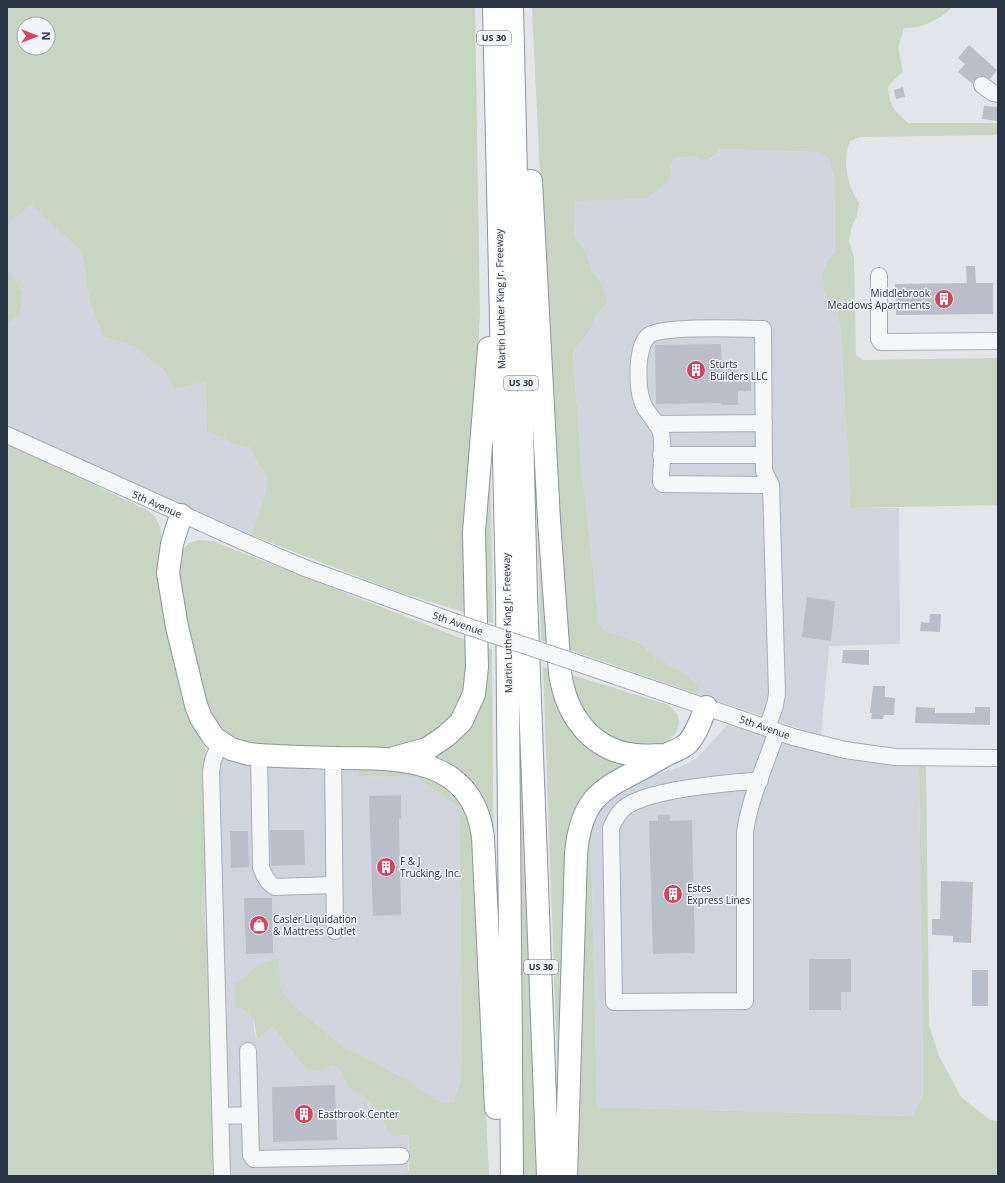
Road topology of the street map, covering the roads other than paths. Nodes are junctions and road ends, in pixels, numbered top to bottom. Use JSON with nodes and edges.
{"nodes":[{"id":1,"x":494,"y":7,"type":"edge"},
{"id":2,"x":512,"y":7,"type":"edge"},
{"id":3,"x":516,"y":7,"type":"edge"},
{"id":4,"x":495,"y":70,"type":"junction"},
{"id":5,"x":982,"y":85,"type":"dead end"},
{"id":6,"x":998,"y":94,"type":"edge"},
{"id":7,"x":879,"y":276,"type":"dead end"},
{"id":8,"x":998,"y":341,"type":"edge"},
{"id":9,"x":764,"y":423,"type":"junction"},
{"id":10,"x":656,"y":424,"type":"junction"},
{"id":11,"x":7,"y":435,"type":"edge"},
{"id":12,"x":661,"y":455,"type":"junction"},
{"id":13,"x":764,"y":455,"type":"junction"},
{"id":14,"x":771,"y":485,"type":"junction"},
{"id":15,"x":181,"y":515,"type":"junction"},
{"id":16,"x":706,"y":707,"type":"junction"},
{"id":17,"x":772,"y":729,"type":"junction"},
{"id":18,"x":220,"y":743,"type":"junction"},
{"id":19,"x":666,"y":754,"type":"junction"},
{"id":20,"x":259,"y":755,"type":"junction"},
{"id":21,"x":332,"y":758,"type":"junction"},
{"id":22,"x":390,"y":758,"type":"junction"},
{"id":23,"x":998,"y":758,"type":"edge"},
{"id":24,"x":760,"y":780,"type":"junction"},
{"id":25,"x":334,"y":885,"type":"junction"},
{"id":26,"x":335,"y":931,"type":"dead end"},
{"id":27,"x":248,"y":1051,"type":"dead end"},
{"id":28,"x":250,"y":1115,"type":"junction"},
{"id":29,"x":221,"y":1116,"type":"junction"},
{"id":30,"x":401,"y":1156,"type":"dead end"},
{"id":31,"x":222,"y":1176,"type":"edge"},
{"id":32,"x":500,"y":1176,"type":"edge"},
{"id":33,"x":512,"y":1176,"type":"edge"},
{"id":34,"x":548,"y":1176,"type":"edge"},
{"id":35,"x":566,"y":1176,"type":"edge"}],
"edges":[{"from":1,"to":4,"type":"highway","name":"Martin Luther King Jr. Freeway","number":"US 30"},
{"from":2,"to":34,"type":"highway","name":"Martin Luther King Jr. Freeway","number":"US 30"},
{"from":3,"to":19,"type":"highway"},
{"from":4,"to":22,"type":"highway"},
{"from":4,"to":33,"type":"highway","name":"Martin Luther King Jr. Freeway","number":"US 30"},
{"from":5,"to":6,"type":"street"},
{"from":7,"to":8,"type":"street"},
{"from":9,"to":10,"type":"street"},
{"from":9,"to":10,"type":"street"},
{"from":9,"to":13,"type":"street"},
{"from":10,"to":12,"type":"street"},
{"from":11,"to":15,"type":"street","name":"5th Avenue"},
{"from":12,"to":13,"type":"street"},
{"from":12,"to":14,"type":"street"},
{"from":13,"to":14,"type":"street"},
{"from":14,"to":17,"type":"street"},
{"from":15,"to":16,"type":"street","name":"5th Avenue","bridge":true},
{"from":15,"to":18,"type":"highway"},
{"from":16,"to":17,"type":"street","name":"5th Avenue"},
{"from":16,"to":19,"type":"highway"},
{"from":17,"to":23,"type":"street","name":"5th Avenue"},
{"from":17,"to":24,"type":"street"},
{"from":18,"to":20,"type":"highway"},
{"from":18,"to":29,"type":"street"},
{"from":19,"to":35,"type":"highway"},
{"from":20,"to":21,"type":"highway"},
{"from":20,"to":25,"type":"street"},
{"from":21,"to":22,"type":"highway"},
{"from":21,"to":25,"type":"street"},
{"from":22,"to":32,"type":"highway"},
{"from":24,"to":24,"type":"street"},
{"from":25,"to":26,"type":"street"},
{"from":27,"to":28,"type":"street"},
{"from":28,"to":29,"type":"street"},
{"from":28,"to":30,"type":"street"},
{"from":29,"to":31,"type":"street"}]}
